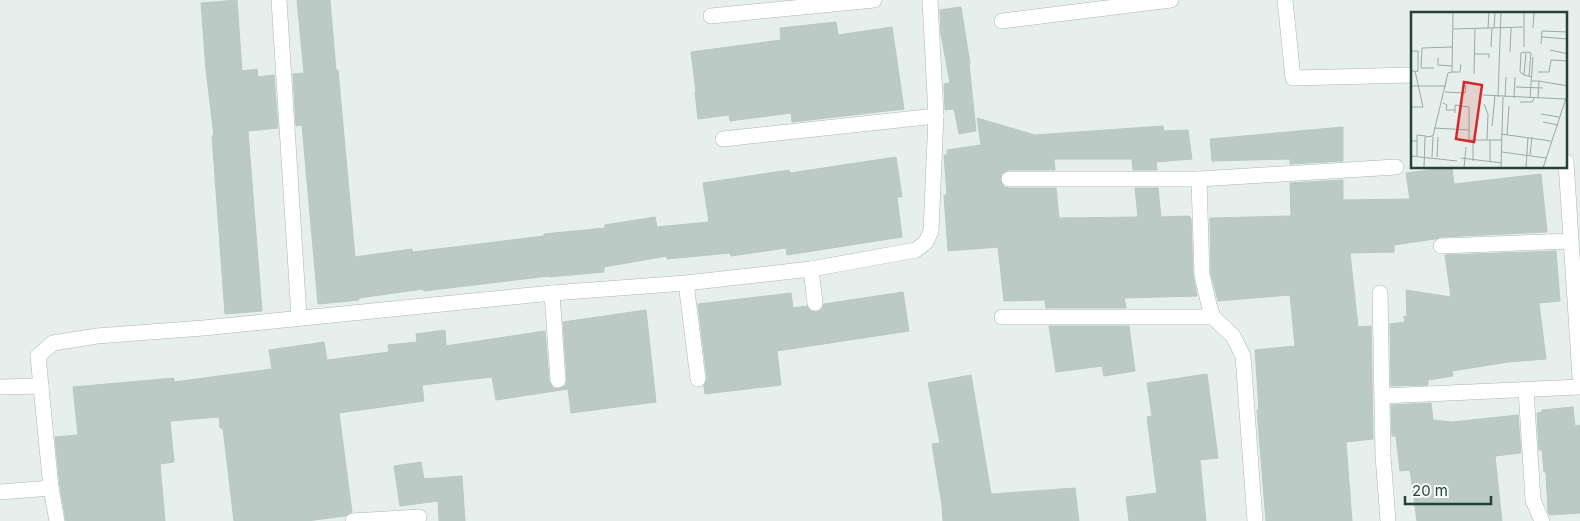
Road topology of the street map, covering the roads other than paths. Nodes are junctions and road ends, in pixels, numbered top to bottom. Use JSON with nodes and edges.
{"nodes":[{"id":1,"x":279,"y":0,"type":"edge"},
{"id":2,"x":874,"y":0,"type":"edge"},
{"id":3,"x":930,"y":0,"type":"edge"},
{"id":4,"x":1171,"y":0,"type":"edge"},
{"id":5,"x":1285,"y":0,"type":"edge"},
{"id":6,"x":711,"y":16,"type":"dead end"},
{"id":7,"x":1002,"y":20,"type":"dead end"},
{"id":8,"x":1411,"y":75,"type":"edge"},
{"id":9,"x":936,"y":116,"type":"junction"},
{"id":10,"x":723,"y":139,"type":"dead end"},
{"id":11,"x":1396,"y":167,"type":"dead end"},
{"id":12,"x":1566,"y":169,"type":"edge"},
{"id":13,"x":1009,"y":179,"type":"dead end"},
{"id":14,"x":1199,"y":179,"type":"junction"},
{"id":15,"x":1570,"y":241,"type":"junction"},
{"id":16,"x":1441,"y":246,"type":"dead end"},
{"id":17,"x":811,"y":268,"type":"junction"},
{"id":18,"x":686,"y":283,"type":"junction"},
{"id":19,"x":1380,"y":293,"type":"dead end"},
{"id":20,"x":552,"y":294,"type":"junction"},
{"id":21,"x":815,"y":303,"type":"dead end"},
{"id":22,"x":299,"y":317,"type":"junction"},
{"id":23,"x":1002,"y":317,"type":"dead end"},
{"id":24,"x":1213,"y":317,"type":"junction"},
{"id":25,"x":1580,"y":377,"type":"edge"},
{"id":26,"x":698,"y":379,"type":"dead end"},
{"id":27,"x":558,"y":380,"type":"dead end"},
{"id":28,"x":40,"y":386,"type":"junction"},
{"id":29,"x":0,"y":387,"type":"edge"},
{"id":30,"x":1580,"y":387,"type":"edge"},
{"id":31,"x":1526,"y":390,"type":"junction"},
{"id":32,"x":1382,"y":396,"type":"junction"},
{"id":33,"x":51,"y":488,"type":"junction"},
{"id":34,"x":0,"y":492,"type":"edge"},
{"id":35,"x":419,"y":517,"type":"dead end"},
{"id":36,"x":57,"y":521,"type":"edge"},
{"id":37,"x":353,"y":521,"type":"edge"},
{"id":38,"x":1255,"y":521,"type":"edge"},
{"id":39,"x":1388,"y":521,"type":"edge"},
{"id":40,"x":1542,"y":521,"type":"edge"}],
"edges":[{"from":1,"to":22,"type":"street"},
{"from":2,"to":6,"type":"street"},
{"from":3,"to":9,"type":"street"},
{"from":4,"to":7,"type":"street"},
{"from":5,"to":8,"type":"street"},
{"from":9,"to":10,"type":"street"},
{"from":9,"to":17,"type":"street"},
{"from":11,"to":14,"type":"street"},
{"from":12,"to":15,"type":"street"},
{"from":13,"to":14,"type":"street"},
{"from":14,"to":24,"type":"street"},
{"from":15,"to":16,"type":"street"},
{"from":15,"to":25,"type":"street"},
{"from":17,"to":18,"type":"street"},
{"from":17,"to":21,"type":"street"},
{"from":18,"to":20,"type":"street"},
{"from":18,"to":26,"type":"street"},
{"from":19,"to":32,"type":"street"},
{"from":20,"to":22,"type":"street"},
{"from":20,"to":27,"type":"street"},
{"from":22,"to":28,"type":"street"},
{"from":23,"to":24,"type":"street"},
{"from":24,"to":38,"type":"street"},
{"from":28,"to":29,"type":"street"},
{"from":28,"to":33,"type":"street"},
{"from":30,"to":31,"type":"street"},
{"from":31,"to":32,"type":"street"},
{"from":31,"to":40,"type":"street"},
{"from":32,"to":39,"type":"street"},
{"from":33,"to":34,"type":"street"},
{"from":33,"to":36,"type":"street"},
{"from":35,"to":37,"type":"street"}]}
